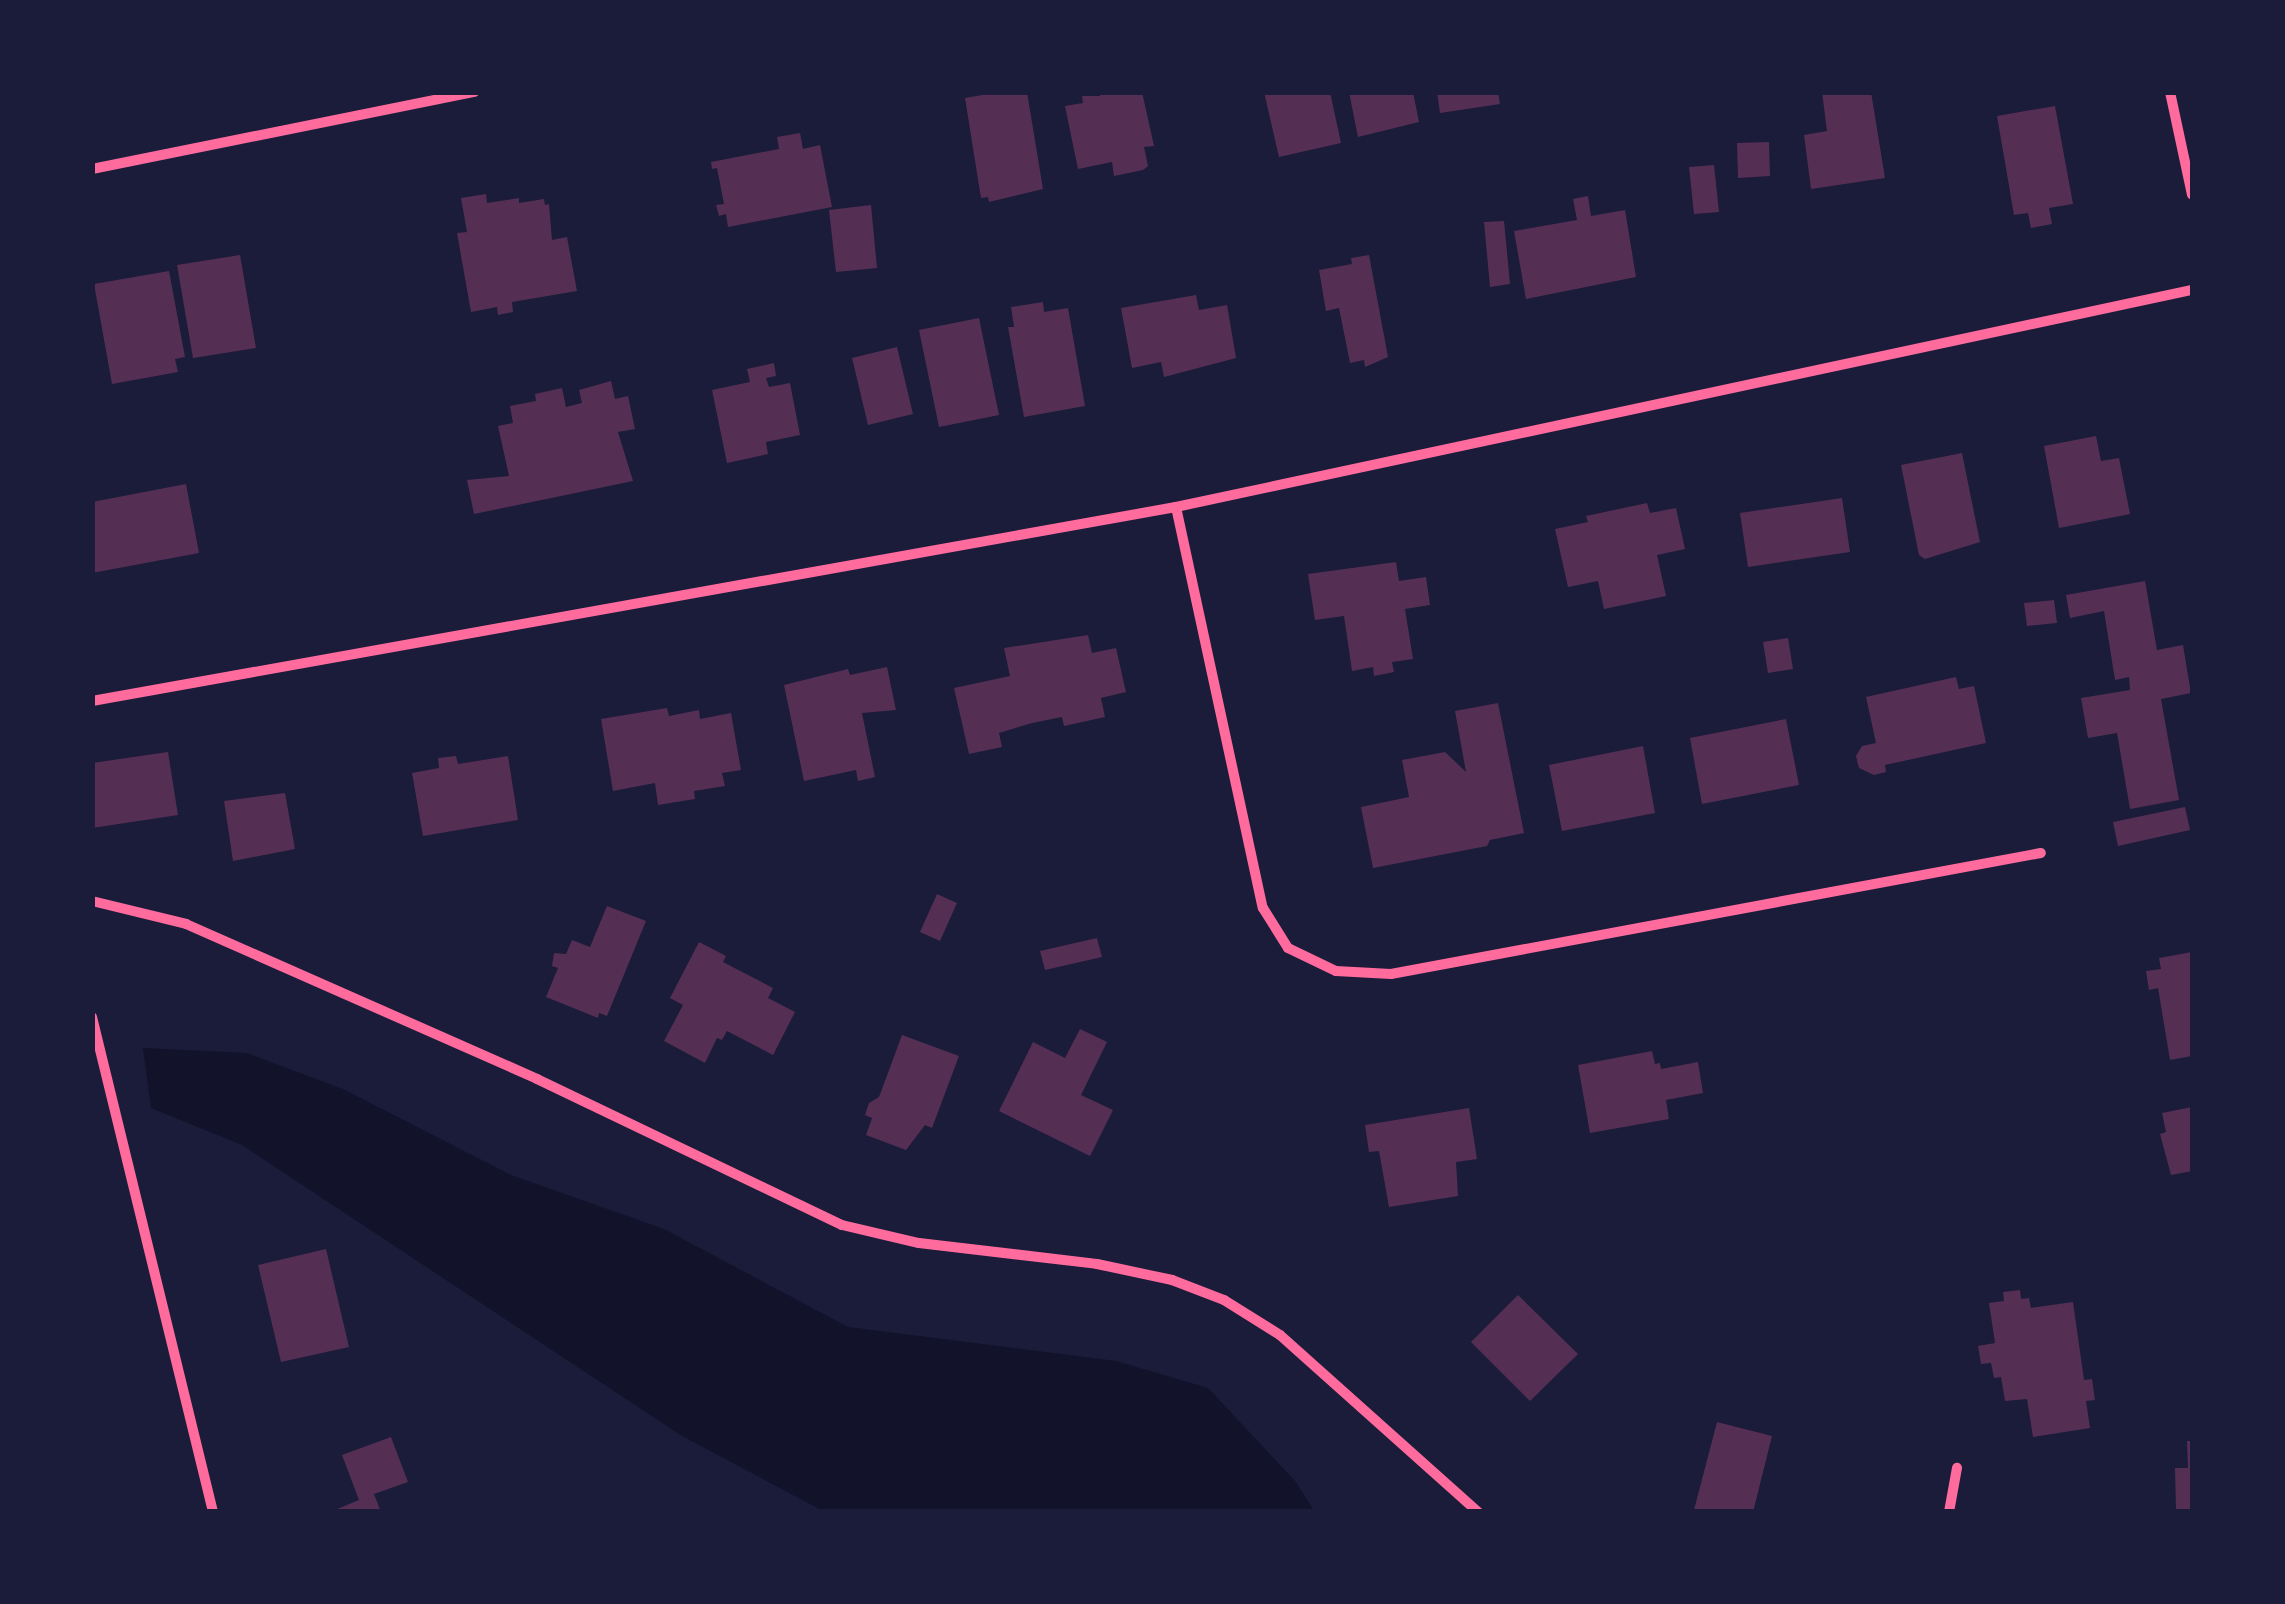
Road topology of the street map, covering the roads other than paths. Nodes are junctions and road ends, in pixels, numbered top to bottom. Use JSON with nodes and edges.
{"nodes":[{"id":1,"x":474,"y":92,"type":"edge"},
{"id":2,"x":2170,"y":92,"type":"edge"},
{"id":3,"x":92,"y":169,"type":"edge"},
{"id":4,"x":2192,"y":195,"type":"edge"},
{"id":5,"x":2192,"y":290,"type":"edge"},
{"id":6,"x":1176,"y":507,"type":"junction"},
{"id":7,"x":92,"y":701,"type":"edge"},
{"id":8,"x":2042,"y":854,"type":"dead end"},
{"id":9,"x":92,"y":901,"type":"edge"},
{"id":10,"x":92,"y":1017,"type":"edge"},
{"id":11,"x":1957,"y":1468,"type":"dead end"},
{"id":12,"x":213,"y":1512,"type":"edge"},
{"id":13,"x":1478,"y":1512,"type":"edge"},
{"id":14,"x":1948,"y":1512,"type":"edge"}],
"edges":[{"from":1,"to":3,"type":"street"},
{"from":2,"to":4,"type":"street"},
{"from":5,"to":6,"type":"street"},
{"from":6,"to":7,"type":"street"},
{"from":6,"to":8,"type":"street"},
{"from":9,"to":13,"type":"street"},
{"from":10,"to":12,"type":"street"},
{"from":11,"to":14,"type":"street"}]}
